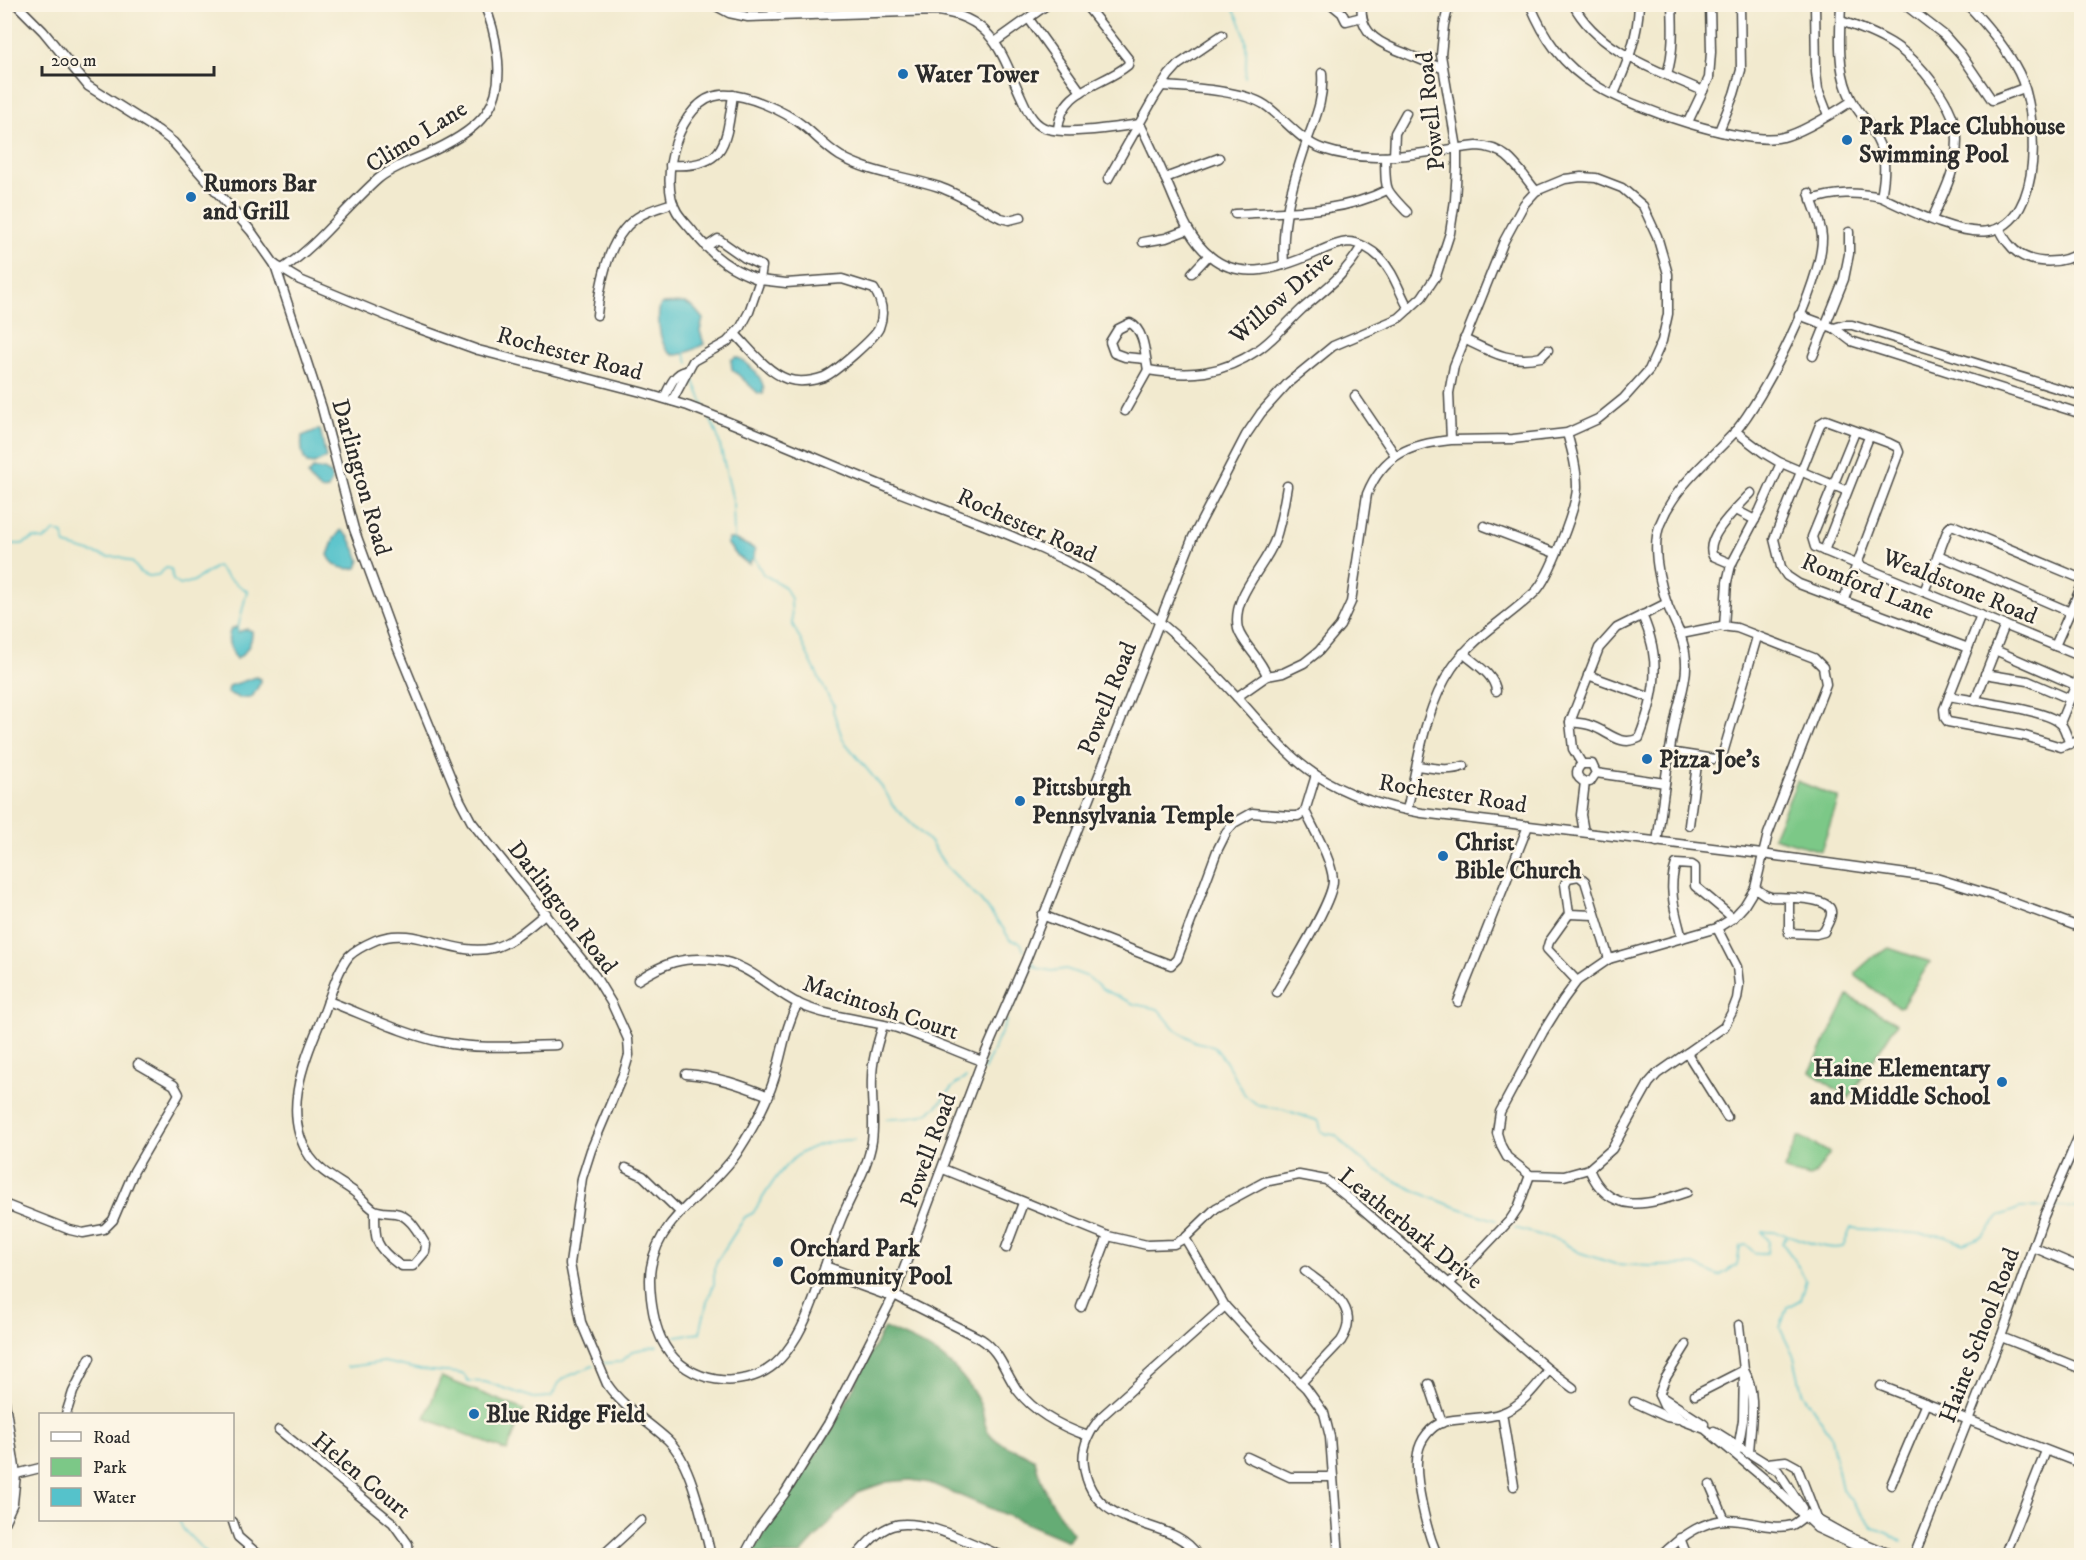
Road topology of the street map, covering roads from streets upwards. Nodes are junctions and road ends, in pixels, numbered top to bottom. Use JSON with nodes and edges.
{"nodes":[{"id":1,"x":16,"y":4,"type":"edge"},
{"id":2,"x":484,"y":4,"type":"edge"},
{"id":3,"x":712,"y":4,"type":"edge"},
{"id":4,"x":772,"y":4,"type":"edge"},
{"id":5,"x":962,"y":4,"type":"edge"},
{"id":6,"x":1048,"y":4,"type":"edge"},
{"id":7,"x":1085,"y":4,"type":"edge"},
{"id":8,"x":1330,"y":4,"type":"edge"},
{"id":9,"x":1362,"y":4,"type":"edge"},
{"id":10,"x":1449,"y":4,"type":"edge"},
{"id":11,"x":1530,"y":4,"type":"edge"},
{"id":12,"x":1573,"y":4,"type":"edge"},
{"id":13,"x":1639,"y":4,"type":"edge"},
{"id":14,"x":1672,"y":4,"type":"edge"},
{"id":15,"x":1710,"y":4,"type":"edge"},
{"id":16,"x":1740,"y":4,"type":"edge"},
{"id":17,"x":1815,"y":4,"type":"edge"},
{"id":18,"x":1841,"y":4,"type":"edge"},
{"id":19,"x":1904,"y":4,"type":"edge"},
{"id":20,"x":1967,"y":4,"type":"edge"},
{"id":21,"x":877,"y":8,"type":"edge"},
{"id":22,"x":952,"y":13,"type":"junction"},
{"id":23,"x":773,"y":16,"type":"junction"},
{"id":24,"x":1362,"y":17,"type":"junction"},
{"id":25,"x":1029,"y":19,"type":"junction"},
{"id":26,"x":1840,"y":21,"type":"junction"},
{"id":27,"x":1222,"y":35,"type":"dead end"},
{"id":28,"x":995,"y":42,"type":"junction"},
{"id":29,"x":1441,"y":56,"type":"junction"},
{"id":30,"x":1630,"y":57,"type":"junction"},
{"id":31,"x":1423,"y":61,"type":"junction"},
{"id":32,"x":1442,"y":68,"type":"junction"},
{"id":33,"x":1322,"y":73,"type":"dead end"},
{"id":34,"x":1667,"y":74,"type":"junction"},
{"id":35,"x":1162,"y":86,"type":"junction"},
{"id":36,"x":2024,"y":88,"type":"junction"},
{"id":37,"x":1703,"y":91,"type":"junction"},
{"id":38,"x":1081,"y":92,"type":"junction"},
{"id":39,"x":1614,"y":94,"type":"junction"},
{"id":40,"x":733,"y":95,"type":"junction"},
{"id":41,"x":1852,"y":101,"type":"junction"},
{"id":42,"x":1406,"y":113,"type":"dead end"},
{"id":43,"x":1828,"y":115,"type":"junction"},
{"id":44,"x":1688,"y":122,"type":"junction"},
{"id":45,"x":1140,"y":124,"type":"junction"},
{"id":46,"x":1058,"y":130,"type":"junction"},
{"id":47,"x":1719,"y":131,"type":"junction"},
{"id":48,"x":1308,"y":140,"type":"junction"},
{"id":49,"x":1457,"y":148,"type":"junction"},
{"id":50,"x":1389,"y":156,"type":"junction"},
{"id":51,"x":1219,"y":158,"type":"dead end"},
{"id":52,"x":670,"y":165,"type":"junction"},
{"id":53,"x":1166,"y":178,"type":"junction"},
{"id":54,"x":1108,"y":179,"type":"dead end"},
{"id":55,"x":1387,"y":190,"type":"junction"},
{"id":56,"x":1536,"y":191,"type":"junction"},
{"id":57,"x":1881,"y":197,"type":"junction"},
{"id":58,"x":673,"y":203,"type":"junction"},
{"id":59,"x":1286,"y":211,"type":"junction"},
{"id":60,"x":1407,"y":212,"type":"dead end"},
{"id":61,"x":1235,"y":214,"type":"dead end"},
{"id":62,"x":1021,"y":217,"type":"dead end"},
{"id":63,"x":1932,"y":219,"type":"junction"},
{"id":64,"x":2000,"y":228,"type":"junction"},
{"id":65,"x":1187,"y":230,"type":"junction"},
{"id":66,"x":1849,"y":232,"type":"dead end"},
{"id":67,"x":1143,"y":242,"type":"dead end"},
{"id":68,"x":1362,"y":246,"type":"junction"},
{"id":69,"x":706,"y":247,"type":"junction"},
{"id":70,"x":2082,"y":251,"type":"edge"},
{"id":71,"x":1209,"y":255,"type":"junction"},
{"id":72,"x":1284,"y":265,"type":"junction"},
{"id":73,"x":279,"y":267,"type":"junction"},
{"id":74,"x":1192,"y":273,"type":"dead end"},
{"id":75,"x":760,"y":280,"type":"junction"},
{"id":76,"x":1409,"y":309,"type":"junction"},
{"id":77,"x":597,"y":315,"type":"dead end"},
{"id":78,"x":1800,"y":315,"type":"junction"},
{"id":79,"x":1829,"y":326,"type":"junction"},
{"id":80,"x":1862,"y":329,"type":"junction"},
{"id":81,"x":735,"y":334,"type":"junction"},
{"id":82,"x":1464,"y":339,"type":"junction"},
{"id":83,"x":1859,"y":344,"type":"junction"},
{"id":84,"x":1548,"y":350,"type":"dead end"},
{"id":85,"x":1934,"y":351,"type":"junction"},
{"id":86,"x":1813,"y":356,"type":"dead end"},
{"id":87,"x":1146,"y":359,"type":"junction"},
{"id":88,"x":1929,"y":365,"type":"junction"},
{"id":89,"x":1148,"y":370,"type":"junction"},
{"id":90,"x":2004,"y":372,"type":"junction"},
{"id":91,"x":2000,"y":388,"type":"junction"},
{"id":92,"x":2078,"y":395,"type":"edge"},
{"id":93,"x":1355,"y":396,"type":"dead end"},
{"id":94,"x":668,"y":400,"type":"junction"},
{"id":95,"x":2069,"y":410,"type":"junction"},
{"id":96,"x":1125,"y":411,"type":"dead end"},
{"id":97,"x":2082,"y":414,"type":"edge"},
{"id":98,"x":1735,"y":431,"type":"junction"},
{"id":99,"x":1855,"y":432,"type":"junction"},
{"id":100,"x":1567,"y":434,"type":"junction"},
{"id":101,"x":1869,"y":437,"type":"junction"},
{"id":102,"x":1451,"y":440,"type":"junction"},
{"id":103,"x":1395,"y":455,"type":"junction"},
{"id":104,"x":1781,"y":463,"type":"junction"},
{"id":105,"x":1801,"y":471,"type":"junction"},
{"id":106,"x":1834,"y":484,"type":"junction"},
{"id":107,"x":1287,"y":486,"type":"dead end"},
{"id":108,"x":1847,"y":491,"type":"junction"},
{"id":109,"x":1751,"y":494,"type":"dead end"},
{"id":110,"x":1736,"y":510,"type":"junction"},
{"id":111,"x":1755,"y":520,"type":"junction"},
{"id":112,"x":1484,"y":526,"type":"dead end"},
{"id":113,"x":1824,"y":551,"type":"junction"},
{"id":114,"x":1555,"y":553,"type":"junction"},
{"id":115,"x":1938,"y":555,"type":"junction"},
{"id":116,"x":1732,"y":564,"type":"junction"},
{"id":117,"x":1857,"y":565,"type":"junction"},
{"id":118,"x":2082,"y":579,"type":"edge"},
{"id":119,"x":2082,"y":585,"type":"edge"},
{"id":120,"x":1924,"y":591,"type":"junction"},
{"id":121,"x":1844,"y":600,"type":"junction"},
{"id":122,"x":1667,"y":603,"type":"junction"},
{"id":123,"x":2070,"y":612,"type":"junction"},
{"id":124,"x":1642,"y":615,"type":"junction"},
{"id":125,"x":1981,"y":615,"type":"junction"},
{"id":126,"x":1160,"y":620,"type":"junction"},
{"id":127,"x":2005,"y":625,"type":"junction"},
{"id":128,"x":1724,"y":627,"type":"junction"},
{"id":129,"x":1681,"y":634,"type":"junction"},
{"id":130,"x":1758,"y":637,"type":"junction"},
{"id":131,"x":2055,"y":646,"type":"junction"},
{"id":132,"x":1968,"y":648,"type":"junction"},
{"id":133,"x":1995,"y":650,"type":"junction"},
{"id":134,"x":1463,"y":653,"type":"junction"},
{"id":135,"x":2082,"y":657,"type":"edge"},
{"id":136,"x":2082,"y":669,"type":"edge"},
{"id":137,"x":1985,"y":674,"type":"junction"},
{"id":138,"x":1588,"y":675,"type":"junction"},
{"id":139,"x":1267,"y":676,"type":"junction"},
{"id":140,"x":2075,"y":686,"type":"junction"},
{"id":141,"x":1496,"y":691,"type":"dead end"},
{"id":142,"x":1949,"y":696,"type":"junction"},
{"id":143,"x":1237,"y":697,"type":"junction"},
{"id":144,"x":1651,"y":698,"type":"junction"},
{"id":145,"x":2070,"y":699,"type":"junction"},
{"id":146,"x":1975,"y":701,"type":"junction"},
{"id":147,"x":1570,"y":722,"type":"junction"},
{"id":148,"x":2060,"y":723,"type":"junction"},
{"id":149,"x":2082,"y":738,"type":"edge"},
{"id":150,"x":2070,"y":744,"type":"junction"},
{"id":151,"x":1669,"y":752,"type":"junction"},
{"id":152,"x":1698,"y":757,"type":"junction"},
{"id":153,"x":1582,"y":764,"type":"junction"},
{"id":154,"x":1417,"y":765,"type":"junction"},
{"id":155,"x":1464,"y":766,"type":"dead end"},
{"id":156,"x":1596,"y":773,"type":"junction"},
{"id":157,"x":1316,"y":775,"type":"junction"},
{"id":158,"x":1585,"y":782,"type":"junction"},
{"id":159,"x":1665,"y":783,"type":"junction"},
{"id":160,"x":1407,"y":810,"type":"junction"},
{"id":161,"x":1305,"y":811,"type":"junction"},
{"id":162,"x":1581,"y":815,"type":"junction"},
{"id":163,"x":1689,"y":825,"type":"dead end"},
{"id":164,"x":1528,"y":826,"type":"junction"},
{"id":165,"x":1570,"y":831,"type":"junction"},
{"id":166,"x":1584,"y":832,"type":"junction"},
{"id":167,"x":1658,"y":842,"type":"junction"},
{"id":168,"x":1762,"y":854,"type":"junction"},
{"id":169,"x":1755,"y":888,"type":"junction"},
{"id":170,"x":1789,"y":899,"type":"junction"},
{"id":171,"x":546,"y":913,"type":"junction"},
{"id":172,"x":1569,"y":914,"type":"junction"},
{"id":173,"x":1042,"y":915,"type":"junction"},
{"id":174,"x":1594,"y":915,"type":"junction"},
{"id":175,"x":1733,"y":918,"type":"junction"},
{"id":176,"x":1717,"y":928,"type":"junction"},
{"id":177,"x":2082,"y":928,"type":"edge"},
{"id":178,"x":1682,"y":938,"type":"junction"},
{"id":179,"x":1608,"y":959,"type":"junction"},
{"id":180,"x":638,"y":980,"type":"dead end"},
{"id":181,"x":1577,"y":981,"type":"junction"},
{"id":182,"x":1277,"y":992,"type":"dead end"},
{"id":183,"x":328,"y":1001,"type":"junction"},
{"id":184,"x":1458,"y":1002,"type":"dead end"},
{"id":185,"x":798,"y":1003,"type":"junction"},
{"id":186,"x":883,"y":1025,"type":"junction"},
{"id":187,"x":557,"y":1045,"type":"dead end"},
{"id":188,"x":1687,"y":1053,"type":"junction"},
{"id":189,"x":982,"y":1062,"type":"junction"},
{"id":190,"x":138,"y":1064,"type":"dead end"},
{"id":191,"x":686,"y":1074,"type":"dead end"},
{"id":192,"x":769,"y":1096,"type":"junction"},
{"id":193,"x":1727,"y":1117,"type":"dead end"},
{"id":194,"x":2082,"y":1129,"type":"edge"},
{"id":195,"x":2072,"y":1152,"type":"junction"},
{"id":196,"x":2082,"y":1156,"type":"edge"},
{"id":197,"x":627,"y":1168,"type":"dead end"},
{"id":198,"x":943,"y":1169,"type":"junction"},
{"id":199,"x":1589,"y":1169,"type":"junction"},
{"id":200,"x":1530,"y":1175,"type":"junction"},
{"id":201,"x":1687,"y":1192,"type":"dead end"},
{"id":202,"x":1023,"y":1203,"type":"junction"},
{"id":203,"x":4,"y":1204,"type":"edge"},
{"id":204,"x":375,"y":1211,"type":"junction"},
{"id":205,"x":680,"y":1212,"type":"junction"},
{"id":206,"x":1107,"y":1236,"type":"junction"},
{"id":207,"x":1185,"y":1238,"type":"junction"},
{"id":208,"x":2033,"y":1247,"type":"junction"},
{"id":209,"x":1006,"y":1248,"type":"dead end"},
{"id":210,"x":2082,"y":1268,"type":"edge"},
{"id":211,"x":824,"y":1269,"type":"junction"},
{"id":212,"x":1305,"y":1272,"type":"dead end"},
{"id":213,"x":1450,"y":1283,"type":"junction"},
{"id":214,"x":894,"y":1295,"type":"junction"},
{"id":215,"x":1225,"y":1306,"type":"junction"},
{"id":216,"x":1081,"y":1307,"type":"dead end"},
{"id":217,"x":1739,"y":1325,"type":"dead end"},
{"id":218,"x":2001,"y":1337,"type":"junction"},
{"id":219,"x":1686,"y":1345,"type":"dead end"},
{"id":220,"x":90,"y":1358,"type":"dead end"},
{"id":221,"x":2082,"y":1369,"type":"edge"},
{"id":222,"x":1549,"y":1370,"type":"junction"},
{"id":223,"x":1744,"y":1370,"type":"junction"},
{"id":224,"x":1301,"y":1383,"type":"junction"},
{"id":225,"x":1430,"y":1384,"type":"dead end"},
{"id":226,"x":1881,"y":1386,"type":"dead end"},
{"id":227,"x":1573,"y":1388,"type":"dead end"},
{"id":228,"x":1659,"y":1395,"type":"junction"},
{"id":229,"x":1695,"y":1395,"type":"dead end"},
{"id":230,"x":4,"y":1396,"type":"edge"},
{"id":231,"x":1634,"y":1402,"type":"dead end"},
{"id":232,"x":1926,"y":1403,"type":"junction"},
{"id":233,"x":66,"y":1413,"type":"edge"},
{"id":234,"x":1502,"y":1413,"type":"junction"},
{"id":235,"x":1691,"y":1415,"type":"junction"},
{"id":236,"x":1680,"y":1419,"type":"junction"},
{"id":237,"x":6,"y":1420,"type":"edge"},
{"id":238,"x":1968,"y":1420,"type":"junction"},
{"id":239,"x":1442,"y":1423,"type":"junction"},
{"id":240,"x":279,"y":1430,"type":"dead end"},
{"id":241,"x":1088,"y":1436,"type":"junction"},
{"id":242,"x":1737,"y":1446,"type":"junction"},
{"id":243,"x":2046,"y":1451,"type":"junction"},
{"id":244,"x":1749,"y":1454,"type":"junction"},
{"id":245,"x":1247,"y":1457,"type":"dead end"},
{"id":246,"x":1740,"y":1460,"type":"junction"},
{"id":247,"x":1763,"y":1462,"type":"junction"},
{"id":248,"x":2082,"y":1464,"type":"edge"},
{"id":249,"x":39,"y":1468,"type":"edge"},
{"id":250,"x":16,"y":1474,"type":"junction"},
{"id":251,"x":1761,"y":1476,"type":"junction"},
{"id":252,"x":1333,"y":1478,"type":"junction"},
{"id":253,"x":1710,"y":1485,"type":"dead end"},
{"id":254,"x":1891,"y":1485,"type":"dead end"},
{"id":255,"x":1514,"y":1486,"type":"dead end"},
{"id":256,"x":1806,"y":1514,"type":"junction"},
{"id":257,"x":641,"y":1520,"type":"dead end"},
{"id":258,"x":1725,"y":1520,"type":"junction"},
{"id":259,"x":1818,"y":1521,"type":"junction"},
{"id":260,"x":233,"y":1522,"type":"dead end"},
{"id":261,"x":4,"y":1523,"type":"edge"},
{"id":262,"x":1680,"y":1538,"type":"junction"},
{"id":263,"x":260,"y":1556,"type":"edge"},
{"id":264,"x":409,"y":1556,"type":"edge"},
{"id":265,"x":602,"y":1556,"type":"edge"},
{"id":266,"x":711,"y":1556,"type":"edge"},
{"id":267,"x":744,"y":1556,"type":"edge"},
{"id":268,"x":856,"y":1556,"type":"edge"},
{"id":269,"x":1002,"y":1556,"type":"edge"},
{"id":270,"x":1198,"y":1556,"type":"edge"},
{"id":271,"x":1339,"y":1556,"type":"edge"},
{"id":272,"x":1438,"y":1556,"type":"edge"},
{"id":273,"x":1661,"y":1556,"type":"edge"},
{"id":274,"x":1687,"y":1556,"type":"edge"},
{"id":275,"x":1878,"y":1556,"type":"edge"},
{"id":276,"x":1895,"y":1556,"type":"edge"},
{"id":277,"x":1914,"y":1556,"type":"edge"},
{"id":278,"x":2004,"y":1556,"type":"edge"}],
"edges":[{"from":1,"to":73,"type":"street","name":"Rochester Road"},
{"from":2,"to":73,"type":"street","name":"Climo Lane"},
{"from":3,"to":23,"type":"street"},
{"from":4,"to":23,"type":"street"},
{"from":5,"to":22,"type":"street"},
{"from":6,"to":25,"type":"street"},
{"from":7,"to":38,"type":"street"},
{"from":8,"to":24,"type":"street"},
{"from":9,"to":24,"type":"street"},
{"from":10,"to":29,"type":"street","name":"Powell Road"},
{"from":11,"to":39,"type":"street"},
{"from":12,"to":30,"type":"street"},
{"from":13,"to":30,"type":"street"},
{"from":14,"to":34,"type":"street"},
{"from":15,"to":37,"type":"street"},
{"from":16,"to":47,"type":"street"},
{"from":17,"to":43,"type":"street"},
{"from":18,"to":26,"type":"street"},
{"from":19,"to":36,"type":"street"},
{"from":20,"to":36,"type":"street"},
{"from":21,"to":22,"type":"street"},
{"from":21,"to":23,"type":"street"},
{"from":22,"to":28,"type":"street"},
{"from":24,"to":31,"type":"street"},
{"from":25,"to":28,"type":"street"},
{"from":25,"to":38,"type":"street"},
{"from":26,"to":41,"type":"street"},
{"from":26,"to":63,"type":"street"},
{"from":27,"to":35,"type":"street"},
{"from":28,"to":46,"type":"street"},
{"from":29,"to":31,"type":"street"},
{"from":29,"to":32,"type":"street","name":"Powell Road"},
{"from":30,"to":34,"type":"street"},
{"from":30,"to":39,"type":"street"},
{"from":31,"to":32,"type":"street"},
{"from":32,"to":49,"type":"street","name":"Powell Road"},
{"from":33,"to":48,"type":"street"},
{"from":34,"to":37,"type":"street"},
{"from":35,"to":45,"type":"street"},
{"from":35,"to":48,"type":"street"},
{"from":36,"to":64,"type":"street"},
{"from":37,"to":44,"type":"street"},
{"from":38,"to":46,"type":"street"},
{"from":39,"to":44,"type":"street"},
{"from":40,"to":52,"type":"street"},
{"from":40,"to":52,"type":"street"},
{"from":40,"to":62,"type":"street"},
{"from":41,"to":43,"type":"street"},
{"from":41,"to":57,"type":"street"},
{"from":42,"to":50,"type":"street"},
{"from":43,"to":47,"type":"street"},
{"from":44,"to":47,"type":"street"},
{"from":45,"to":46,"type":"street"},
{"from":45,"to":53,"type":"street"},
{"from":45,"to":54,"type":"street"},
{"from":48,"to":50,"type":"street"},
{"from":48,"to":59,"type":"street"},
{"from":49,"to":50,"type":"street"},
{"from":49,"to":56,"type":"street"},
{"from":49,"to":76,"type":"street","name":"Powell Road"},
{"from":50,"to":55,"type":"street"},
{"from":51,"to":53,"type":"street"},
{"from":52,"to":58,"type":"street"},
{"from":53,"to":65,"type":"street"},
{"from":55,"to":59,"type":"street"},
{"from":55,"to":60,"type":"street"},
{"from":56,"to":82,"type":"street"},
{"from":56,"to":100,"type":"street"},
{"from":57,"to":63,"type":"street"},
{"from":57,"to":78,"type":"street"},
{"from":58,"to":69,"type":"street"},
{"from":58,"to":77,"type":"street"},
{"from":59,"to":61,"type":"street"},
{"from":59,"to":72,"type":"street"},
{"from":63,"to":64,"type":"street"},
{"from":64,"to":70,"type":"street"},
{"from":65,"to":67,"type":"street"},
{"from":65,"to":71,"type":"street"},
{"from":66,"to":79,"type":"street"},
{"from":68,"to":72,"type":"street"},
{"from":68,"to":76,"type":"street"},
{"from":68,"to":89,"type":"street","name":"Willow Drive"},
{"from":69,"to":75,"type":"street"},
{"from":69,"to":75,"type":"street"},
{"from":71,"to":72,"type":"street"},
{"from":71,"to":74,"type":"street"},
{"from":73,"to":94,"type":"street","name":"Rochester Road"},
{"from":73,"to":171,"type":"street","name":"Darlington Road"},
{"from":75,"to":81,"type":"street"},
{"from":75,"to":81,"type":"street"},
{"from":76,"to":126,"type":"street","name":"Powell Road"},
{"from":78,"to":79,"type":"street"},
{"from":78,"to":98,"type":"street"},
{"from":79,"to":80,"type":"street"},
{"from":79,"to":83,"type":"street"},
{"from":79,"to":86,"type":"street"},
{"from":80,"to":83,"type":"street"},
{"from":80,"to":85,"type":"street"},
{"from":81,"to":94,"type":"street"},
{"from":82,"to":84,"type":"street"},
{"from":82,"to":102,"type":"street"},
{"from":83,"to":88,"type":"street"},
{"from":85,"to":88,"type":"street"},
{"from":85,"to":90,"type":"street"},
{"from":87,"to":87,"type":"street"},
{"from":87,"to":89,"type":"street"},
{"from":88,"to":91,"type":"street"},
{"from":89,"to":96,"type":"street"},
{"from":90,"to":91,"type":"street"},
{"from":90,"to":92,"type":"street"},
{"from":91,"to":95,"type":"street"},
{"from":92,"to":95,"type":"street"},
{"from":93,"to":103,"type":"street"},
{"from":94,"to":126,"type":"street","name":"Rochester Road"},
{"from":95,"to":97,"type":"street"},
{"from":98,"to":104,"type":"street"},
{"from":98,"to":122,"type":"street"},
{"from":99,"to":101,"type":"street","name":"Romford Lane"},
{"from":99,"to":105,"type":"street","name":"Romford Lane"},
{"from":99,"to":106,"type":"street"},
{"from":100,"to":102,"type":"street"},
{"from":100,"to":114,"type":"street"},
{"from":101,"to":108,"type":"street"},
{"from":101,"to":117,"type":"street","name":"Romford Lane"},
{"from":102,"to":103,"type":"street"},
{"from":103,"to":139,"type":"street"},
{"from":104,"to":105,"type":"street"},
{"from":104,"to":111,"type":"street"},
{"from":105,"to":106,"type":"street"},
{"from":105,"to":121,"type":"street","name":"Romford Lane"},
{"from":106,"to":108,"type":"street"},
{"from":106,"to":113,"type":"street"},
{"from":107,"to":139,"type":"street"},
{"from":108,"to":113,"type":"street"},
{"from":109,"to":110,"type":"street"},
{"from":110,"to":111,"type":"street"},
{"from":110,"to":116,"type":"street"},
{"from":111,"to":116,"type":"street"},
{"from":112,"to":114,"type":"street"},
{"from":113,"to":117,"type":"street","name":"Wealdstone Road"},
{"from":114,"to":134,"type":"street"},
{"from":115,"to":118,"type":"street"},
{"from":115,"to":120,"type":"street"},
{"from":115,"to":123,"type":"street"},
{"from":116,"to":128,"type":"street"},
{"from":117,"to":120,"type":"street","name":"Wealdstone Road"},
{"from":117,"to":121,"type":"street"},
{"from":119,"to":123,"type":"street"},
{"from":120,"to":125,"type":"street","name":"Wealdstone Road"},
{"from":121,"to":132,"type":"street","name":"Romford Lane"},
{"from":122,"to":124,"type":"street"},
{"from":122,"to":129,"type":"street"},
{"from":123,"to":131,"type":"street"},
{"from":124,"to":138,"type":"street"},
{"from":124,"to":144,"type":"street"},
{"from":125,"to":127,"type":"street","name":"Wealdstone Road"},
{"from":125,"to":132,"type":"street"},
{"from":126,"to":143,"type":"street","name":"Rochester Road"},
{"from":126,"to":173,"type":"street","name":"Powell Road"},
{"from":127,"to":131,"type":"street","name":"Wealdstone Road"},
{"from":127,"to":133,"type":"street"},
{"from":128,"to":129,"type":"street"},
{"from":128,"to":130,"type":"street"},
{"from":129,"to":151,"type":"street"},
{"from":130,"to":152,"type":"street"},
{"from":130,"to":168,"type":"street"},
{"from":131,"to":135,"type":"street","name":"Wealdstone Road"},
{"from":132,"to":142,"type":"street"},
{"from":133,"to":137,"type":"street"},
{"from":133,"to":140,"type":"street"},
{"from":134,"to":141,"type":"street"},
{"from":134,"to":154,"type":"street"},
{"from":136,"to":140,"type":"street"},
{"from":137,"to":145,"type":"street"},
{"from":137,"to":146,"type":"street"},
{"from":138,"to":144,"type":"street"},
{"from":138,"to":147,"type":"street"},
{"from":139,"to":143,"type":"street"},
{"from":140,"to":145,"type":"street"},
{"from":142,"to":146,"type":"street"},
{"from":142,"to":150,"type":"street"},
{"from":143,"to":157,"type":"street","name":"Rochester Road"},
{"from":144,"to":147,"type":"street"},
{"from":145,"to":148,"type":"street"},
{"from":146,"to":148,"type":"street"},
{"from":147,"to":153,"type":"street"},
{"from":148,"to":150,"type":"street"},
{"from":149,"to":150,"type":"street"},
{"from":151,"to":152,"type":"street"},
{"from":151,"to":159,"type":"street"},
{"from":152,"to":163,"type":"street"},
{"from":153,"to":156,"type":"street"},
{"from":153,"to":158,"type":"street"},
{"from":154,"to":155,"type":"street"},
{"from":154,"to":160,"type":"street"},
{"from":156,"to":158,"type":"street"},
{"from":156,"to":159,"type":"street"},
{"from":157,"to":160,"type":"street","name":"Rochester Road"},
{"from":157,"to":161,"type":"street"},
{"from":158,"to":162,"type":"street"},
{"from":159,"to":167,"type":"street"},
{"from":160,"to":164,"type":"street","name":"Rochester Road"},
{"from":161,"to":173,"type":"street"},
{"from":161,"to":182,"type":"street"},
{"from":162,"to":165,"type":"street"},
{"from":162,"to":166,"type":"street"},
{"from":164,"to":165,"type":"street","name":"Rochester Road"},
{"from":164,"to":184,"type":"street"},
{"from":165,"to":166,"type":"street","name":"Rochester Road"},
{"from":166,"to":167,"type":"street","name":"Rochester Road"},
{"from":167,"to":168,"type":"street","name":"Rochester Road"},
{"from":168,"to":169,"type":"street"},
{"from":168,"to":177,"type":"street","name":"Rochester Road"},
{"from":169,"to":170,"type":"street"},
{"from":169,"to":175,"type":"street"},
{"from":170,"to":170,"type":"street"},
{"from":171,"to":183,"type":"street"},
{"from":171,"to":266,"type":"street","name":"Darlington Road"},
{"from":172,"to":174,"type":"street"},
{"from":172,"to":174,"type":"street"},
{"from":172,"to":181,"type":"street"},
{"from":173,"to":189,"type":"street","name":"Powell Road"},
{"from":174,"to":179,"type":"street"},
{"from":175,"to":176,"type":"street"},
{"from":175,"to":178,"type":"street"},
{"from":176,"to":178,"type":"street"},
{"from":176,"to":188,"type":"street"},
{"from":178,"to":179,"type":"street"},
{"from":179,"to":181,"type":"street"},
{"from":180,"to":185,"type":"street","name":"Macintosh Court"},
{"from":181,"to":200,"type":"street"},
{"from":183,"to":187,"type":"street"},
{"from":183,"to":204,"type":"street"},
{"from":185,"to":186,"type":"street","name":"Macintosh Court"},
{"from":185,"to":192,"type":"street"},
{"from":186,"to":189,"type":"street","name":"Macintosh Court"},
{"from":186,"to":211,"type":"street"},
{"from":188,"to":193,"type":"street"},
{"from":188,"to":199,"type":"street"},
{"from":189,"to":198,"type":"street","name":"Powell Road"},
{"from":190,"to":203,"type":"street"},
{"from":191,"to":192,"type":"street"},
{"from":192,"to":205,"type":"street"},
{"from":194,"to":195,"type":"street","name":"Haine School Road"},
{"from":195,"to":196,"type":"street"},
{"from":195,"to":208,"type":"street","name":"Haine School Road"},
{"from":197,"to":205,"type":"street"},
{"from":198,"to":202,"type":"street"},
{"from":198,"to":214,"type":"street","name":"Powell Road"},
{"from":199,"to":200,"type":"street"},
{"from":199,"to":201,"type":"street"},
{"from":200,"to":213,"type":"street"},
{"from":202,"to":206,"type":"street"},
{"from":202,"to":209,"type":"street"},
{"from":204,"to":204,"type":"street"},
{"from":205,"to":211,"type":"street"},
{"from":206,"to":207,"type":"street"},
{"from":206,"to":216,"type":"street"},
{"from":207,"to":213,"type":"street","name":"Leatherbark Drive"},
{"from":207,"to":215,"type":"street"},
{"from":208,"to":210,"type":"street"},
{"from":208,"to":218,"type":"street","name":"Haine School Road"},
{"from":211,"to":214,"type":"street"},
{"from":212,"to":224,"type":"street"},
{"from":213,"to":222,"type":"street","name":"Leatherbark Drive"},
{"from":214,"to":241,"type":"street"},
{"from":214,"to":267,"type":"street","name":"Powell Road"},
{"from":215,"to":224,"type":"street"},
{"from":215,"to":241,"type":"street"},
{"from":217,"to":223,"type":"street"},
{"from":218,"to":221,"type":"street"},
{"from":218,"to":238,"type":"street","name":"Haine School Road"},
{"from":219,"to":228,"type":"street"},
{"from":220,"to":233,"type":"street"},
{"from":222,"to":227,"type":"street","name":"Leatherbark Drive"},
{"from":222,"to":234,"type":"street"},
{"from":223,"to":229,"type":"street"},
{"from":223,"to":242,"type":"street"},
{"from":223,"to":244,"type":"street"},
{"from":224,"to":252,"type":"street"},
{"from":225,"to":239,"type":"street"},
{"from":226,"to":232,"type":"street"},
{"from":228,"to":235,"type":"street"},
{"from":228,"to":236,"type":"street"},
{"from":230,"to":237,"type":"street"},
{"from":231,"to":236,"type":"street"},
{"from":232,"to":238,"type":"street"},
{"from":232,"to":254,"type":"street"},
{"from":234,"to":239,"type":"street"},
{"from":234,"to":255,"type":"street"},
{"from":235,"to":236,"type":"street"},
{"from":235,"to":242,"type":"street"},
{"from":236,"to":246,"type":"street"},
{"from":237,"to":250,"type":"street"},
{"from":238,"to":243,"type":"street"},
{"from":238,"to":277,"type":"street","name":"Haine School Road"},
{"from":239,"to":272,"type":"street"},
{"from":240,"to":264,"type":"street","name":"Helen Court"},
{"from":241,"to":270,"type":"street"},
{"from":242,"to":244,"type":"street"},
{"from":242,"to":246,"type":"street"},
{"from":243,"to":248,"type":"street"},
{"from":243,"to":278,"type":"street"},
{"from":244,"to":247,"type":"street"},
{"from":245,"to":252,"type":"street"},
{"from":246,"to":251,"type":"street"},
{"from":247,"to":251,"type":"street"},
{"from":247,"to":256,"type":"street"},
{"from":247,"to":259,"type":"street"},
{"from":249,"to":250,"type":"street"},
{"from":250,"to":261,"type":"street"},
{"from":251,"to":256,"type":"street"},
{"from":252,"to":271,"type":"street"},
{"from":253,"to":258,"type":"street"},
{"from":256,"to":258,"type":"street"},
{"from":256,"to":259,"type":"street"},
{"from":256,"to":275,"type":"street"},
{"from":257,"to":265,"type":"street"},
{"from":258,"to":262,"type":"street"},
{"from":259,"to":276,"type":"street"},
{"from":260,"to":263,"type":"street"},
{"from":262,"to":273,"type":"street"},
{"from":262,"to":274,"type":"street"},
{"from":268,"to":269,"type":"street"}]}
